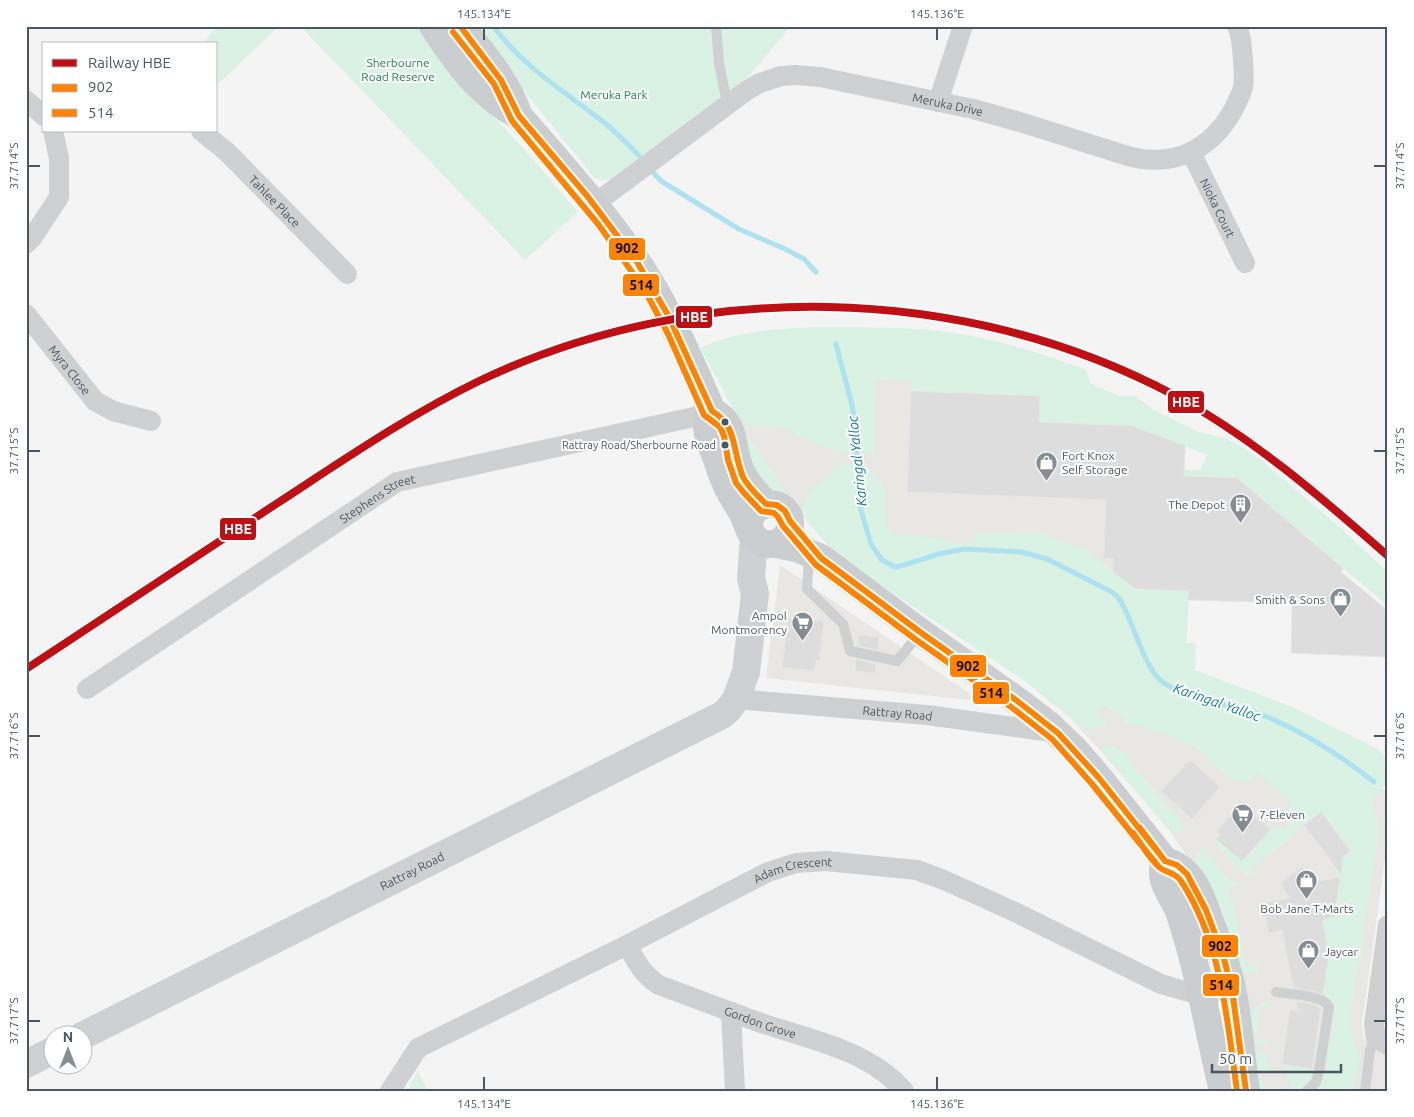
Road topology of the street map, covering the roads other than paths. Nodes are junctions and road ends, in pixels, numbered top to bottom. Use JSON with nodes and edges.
{"nodes":[{"id":1,"x":433,"y":26,"type":"edge"},
{"id":2,"x":460,"y":26,"type":"edge"},
{"id":3,"x":716,"y":26,"type":"edge"},
{"id":4,"x":963,"y":26,"type":"edge"},
{"id":5,"x":1237,"y":26,"type":"edge"},
{"id":6,"x":26,"y":100,"type":"edge"},
{"id":7,"x":938,"y":102,"type":"junction"},
{"id":8,"x":728,"y":103,"type":"junction"},
{"id":9,"x":42,"y":114,"type":"edge"},
{"id":10,"x":519,"y":116,"type":"junction"},
{"id":11,"x":53,"y":132,"type":"edge"},
{"id":12,"x":202,"y":132,"type":"edge"},
{"id":13,"x":1191,"y":152,"type":"junction"},
{"id":14,"x":593,"y":205,"type":"junction"},
{"id":15,"x":26,"y":244,"type":"edge"},
{"id":16,"x":1245,"y":263,"type":"dead end"},
{"id":17,"x":347,"y":274,"type":"dead end"},
{"id":18,"x":26,"y":314,"type":"edge"},
{"id":19,"x":712,"y":411,"type":"junction"},
{"id":20,"x":151,"y":421,"type":"dead end"},
{"id":21,"x":766,"y":504,"type":"junction"},
{"id":22,"x":790,"y":521,"type":"junction"},
{"id":23,"x":762,"y":538,"type":"junction"},
{"id":24,"x":815,"y":556,"type":"junction"},
{"id":25,"x":920,"y":632,"type":"junction"},
{"id":26,"x":87,"y":689,"type":"dead end"},
{"id":27,"x":736,"y":699,"type":"junction"},
{"id":28,"x":1058,"y":733,"type":"junction"},
{"id":29,"x":1165,"y":861,"type":"junction"},
{"id":30,"x":1388,"y":925,"type":"edge"},
{"id":31,"x":627,"y":945,"type":"junction"},
{"id":32,"x":1232,"y":990,"type":"junction"},
{"id":33,"x":1276,"y":992,"type":"dead end"},
{"id":34,"x":1200,"y":994,"type":"junction"},
{"id":35,"x":731,"y":1012,"type":"junction"},
{"id":36,"x":92,"y":1031,"type":"edge"},
{"id":37,"x":1382,"y":1042,"type":"edge"},
{"id":38,"x":42,"y":1056,"type":"edge"},
{"id":39,"x":26,"y":1064,"type":"edge"},
{"id":40,"x":390,"y":1091,"type":"edge"},
{"id":41,"x":735,"y":1091,"type":"edge"},
{"id":42,"x":904,"y":1091,"type":"edge"},
{"id":43,"x":1223,"y":1091,"type":"edge"},
{"id":44,"x":1246,"y":1091,"type":"edge"},
{"id":45,"x":1307,"y":1091,"type":"edge"},
{"id":46,"x":1365,"y":1091,"type":"edge"}],
"edges":[{"from":1,"to":10,"type":"main road"},
{"from":2,"to":10,"type":"main road"},
{"from":3,"to":8,"type":"lane"},
{"from":4,"to":7,"type":"street"},
{"from":5,"to":13,"type":"street","name":"Meruka Drive"},
{"from":6,"to":9,"type":"street"},
{"from":7,"to":8,"type":"street","name":"Meruka Drive"},
{"from":7,"to":13,"type":"street","name":"Meruka Drive"},
{"from":8,"to":14,"type":"street","name":"Meruka Drive"},
{"from":10,"to":14,"type":"main road"},
{"from":11,"to":15,"type":"street"},
{"from":12,"to":17,"type":"street","name":"Tahlee Place"},
{"from":13,"to":16,"type":"street","name":"Nioka Court"},
{"from":14,"to":19,"type":"main road"},
{"from":18,"to":20,"type":"street","name":"Myra Close"},
{"from":19,"to":21,"type":"main road"},
{"from":19,"to":23,"type":"main road"},
{"from":19,"to":26,"type":"street","name":"Stephens Street"},
{"from":21,"to":22,"type":"main road"},
{"from":21,"to":23,"type":"main road"},
{"from":22,"to":23,"type":"main road"},
{"from":22,"to":24,"type":"main road"},
{"from":23,"to":24,"type":"main road"},
{"from":23,"to":27,"type":"street","name":"Rattray Road"},
{"from":24,"to":25,"type":"main road"},
{"from":24,"to":25,"type":"lane"},
{"from":25,"to":28,"type":"main road"},
{"from":27,"to":28,"type":"street","name":"Rattray Road"},
{"from":27,"to":36,"type":"street","name":"Rattray Road"},
{"from":28,"to":29,"type":"main road"},
{"from":29,"to":32,"type":"main road"},
{"from":29,"to":34,"type":"main road"},
{"from":30,"to":37,"type":"street"},
{"from":31,"to":34,"type":"street","name":"Adam Crescent"},
{"from":31,"to":35,"type":"street","name":"Gordon Grove"},
{"from":31,"to":40,"type":"street","name":"Adam Crescent"},
{"from":32,"to":34,"type":"street","name":"Adam Crescent"},
{"from":32,"to":44,"type":"main road"},
{"from":33,"to":45,"type":"lane"},
{"from":34,"to":43,"type":"main road"},
{"from":35,"to":41,"type":"street"},
{"from":35,"to":42,"type":"street","name":"Gordon Grove"},
{"from":37,"to":46,"type":"lane"},
{"from":38,"to":39,"type":"street"}]}
